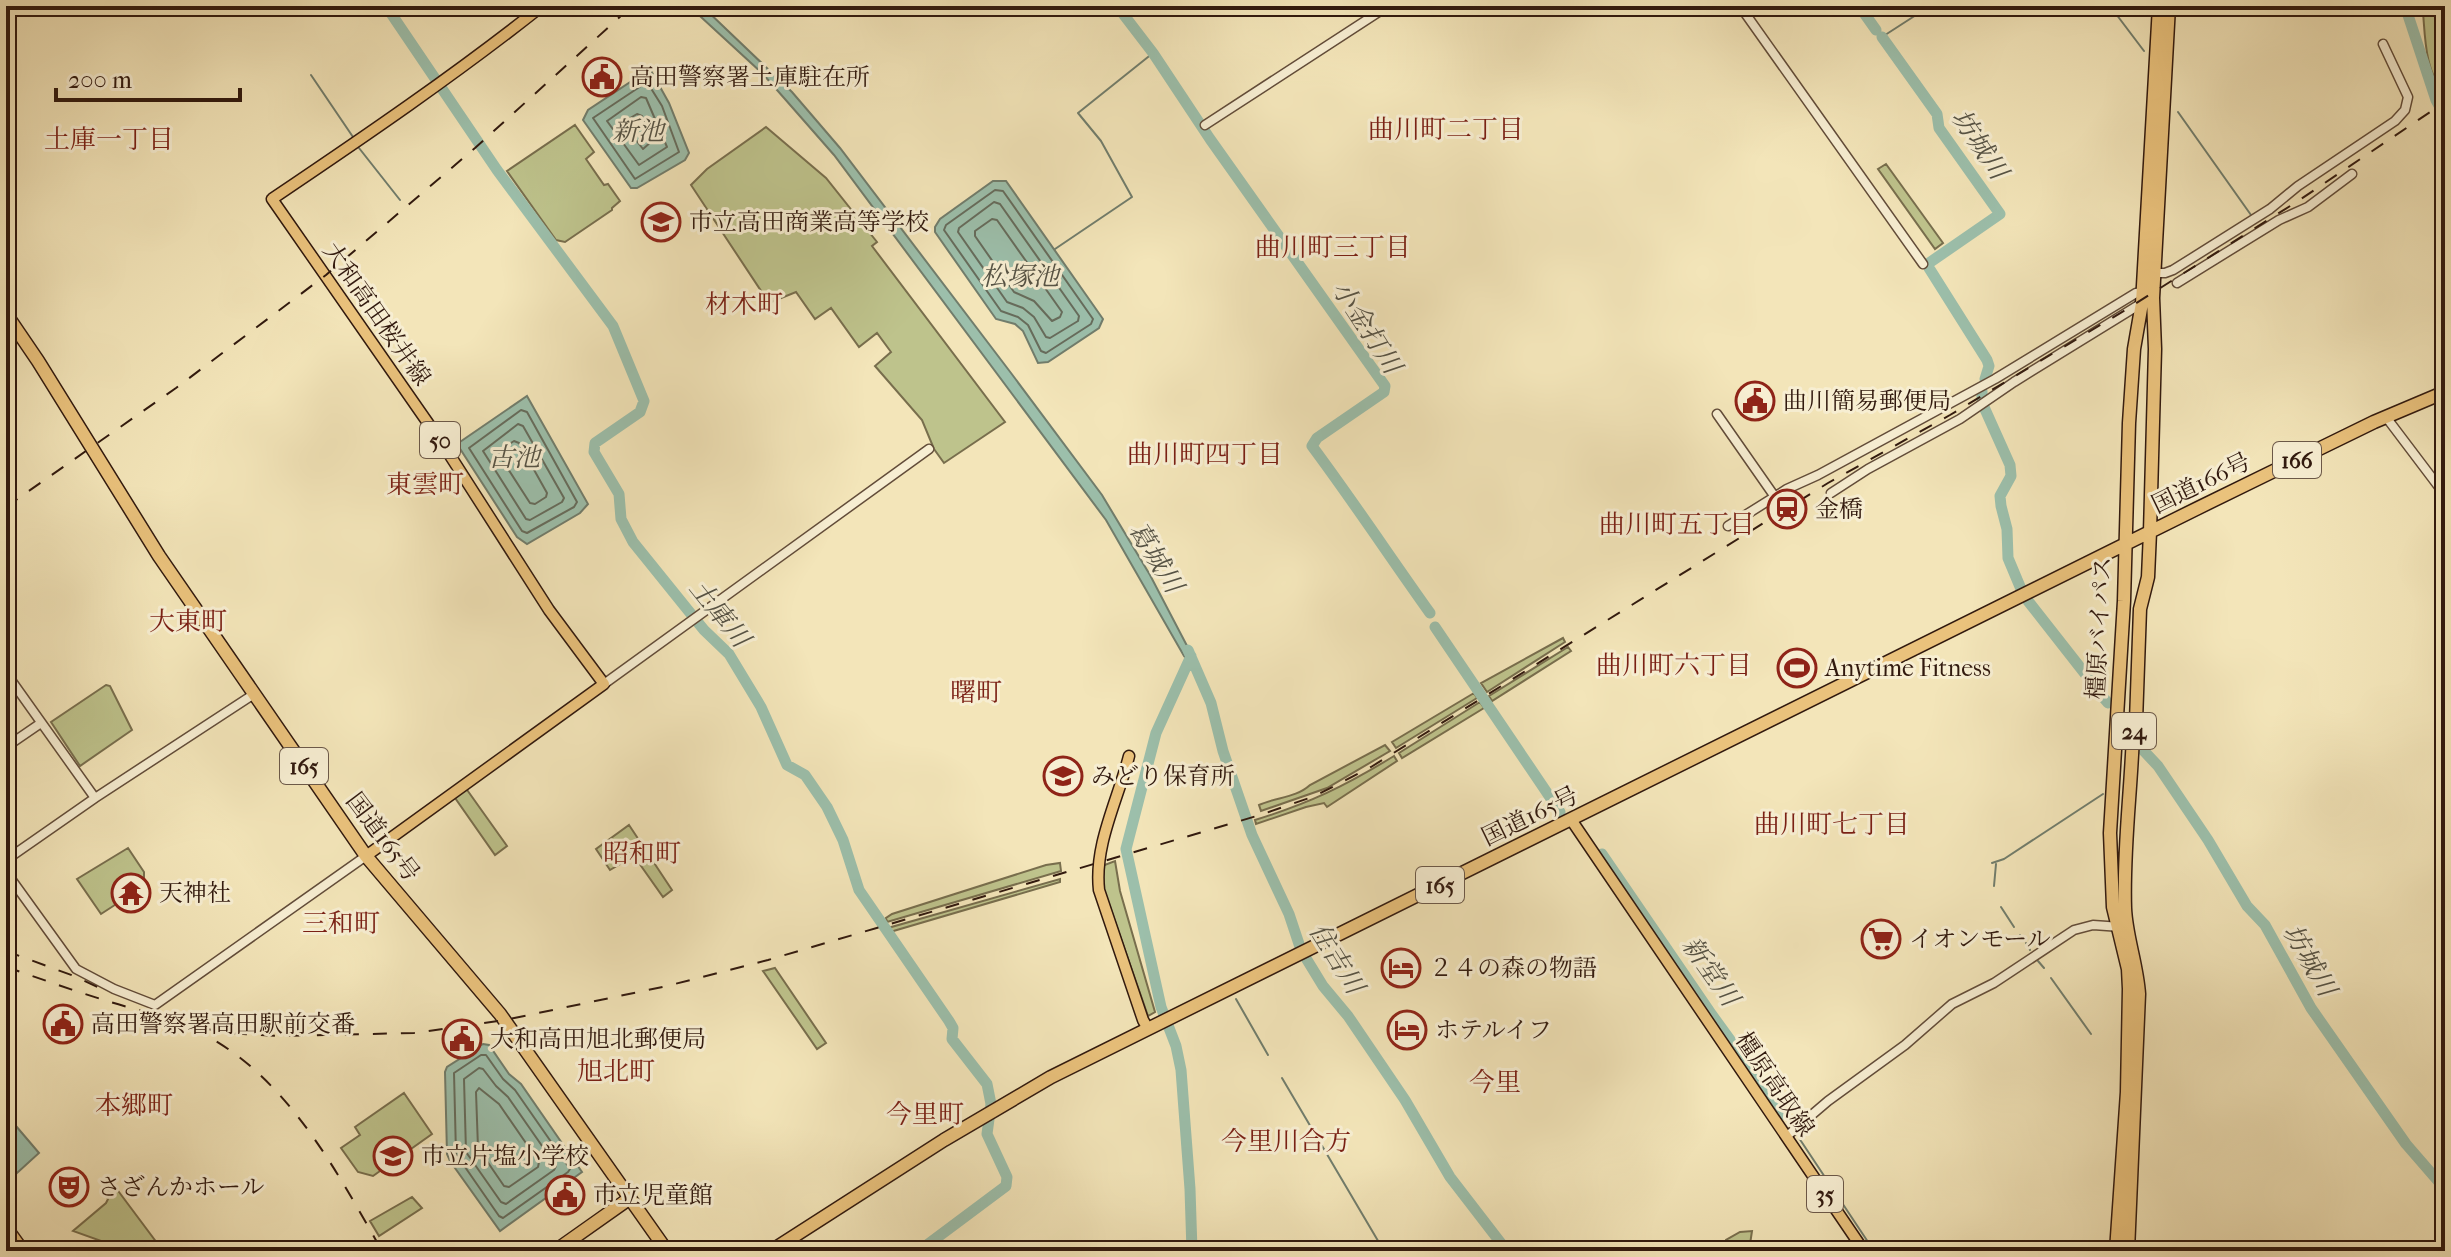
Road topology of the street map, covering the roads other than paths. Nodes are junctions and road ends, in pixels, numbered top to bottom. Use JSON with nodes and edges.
{"nodes":[{"id":1,"x":542,"y":6,"type":"edge"},
{"id":2,"x":1388,"y":6,"type":"edge"},
{"id":3,"x":1740,"y":6,"type":"edge"},
{"id":4,"x":2159,"y":6,"type":"edge"},
{"id":5,"x":2169,"y":6,"type":"edge"},
{"id":6,"x":2383,"y":44,"type":"dead end"},
{"id":7,"x":1205,"y":125,"type":"dead end"},
{"id":8,"x":2352,"y":174,"type":"dead end"},
{"id":9,"x":1923,"y":264,"type":"dead end"},
{"id":10,"x":2155,"y":273,"type":"junction"},
{"id":11,"x":2177,"y":283,"type":"dead end"},
{"id":12,"x":2144,"y":298,"type":"junction"},
{"id":13,"x":6,"y":314,"type":"edge"},
{"id":14,"x":2445,"y":392,"type":"edge"},
{"id":15,"x":1950,"y":401,"type":"junction"},
{"id":16,"x":1717,"y":414,"type":"dead end"},
{"id":17,"x":2386,"y":417,"type":"junction"},
{"id":18,"x":1960,"y":419,"type":"junction"},
{"id":19,"x":929,"y":449,"type":"dead end"},
{"id":20,"x":1831,"y":493,"type":"dead end"},
{"id":21,"x":2445,"y":495,"type":"edge"},
{"id":22,"x":1775,"y":497,"type":"junction"},
{"id":23,"x":1728,"y":526,"type":"dead end"},
{"id":24,"x":2150,"y":532,"type":"junction"},
{"id":25,"x":2125,"y":545,"type":"junction"},
{"id":26,"x":2080,"y":568,"type":"junction"},
{"id":27,"x":2124,"y":571,"type":"junction"},
{"id":28,"x":2139,"y":648,"type":"junction"},
{"id":29,"x":2120,"y":649,"type":"junction"},
{"id":30,"x":6,"y":673,"type":"edge"},
{"id":31,"x":604,"y":684,"type":"junction"},
{"id":32,"x":254,"y":694,"type":"junction"},
{"id":33,"x":41,"y":723,"type":"junction"},
{"id":34,"x":6,"y":747,"type":"edge"},
{"id":35,"x":1129,"y":756,"type":"dead end"},
{"id":36,"x":95,"y":798,"type":"junction"},
{"id":37,"x":1572,"y":821,"type":"junction"},
{"id":38,"x":366,"y":856,"type":"junction"},
{"id":39,"x":6,"y":860,"type":"edge"},
{"id":40,"x":6,"y":872,"type":"edge"},
{"id":41,"x":2122,"y":928,"type":"junction"},
{"id":42,"x":1152,"y":1027,"type":"junction"},
{"id":43,"x":1787,"y":1136,"type":"junction"},
{"id":44,"x":630,"y":1198,"type":"junction"},
{"id":45,"x":6,"y":1226,"type":"edge"},
{"id":46,"x":24,"y":1251,"type":"edge"},
{"id":47,"x":555,"y":1251,"type":"edge"},
{"id":48,"x":667,"y":1251,"type":"edge"},
{"id":49,"x":771,"y":1251,"type":"edge"},
{"id":50,"x":1864,"y":1251,"type":"edge"},
{"id":51,"x":2116,"y":1251,"type":"edge"},
{"id":52,"x":2128,"y":1251,"type":"edge"}],
"edges":[{"from":1,"to":31,"type":"main road","name":"大和高田桜井線","number":"50"},
{"from":2,"to":7,"type":"street"},
{"from":3,"to":9,"type":"street"},
{"from":4,"to":12,"type":"highway","name":"橿原バイパス","number":"24"},
{"from":5,"to":10,"type":"highway","name":"橿原バイパス","number":"24"},
{"from":6,"to":10,"type":"street"},
{"from":8,"to":11,"type":"street"},
{"from":10,"to":12,"type":"highway","name":"橿原バイパス","number":"24"},
{"from":12,"to":15,"type":"street"},
{"from":12,"to":18,"type":"street"},
{"from":12,"to":24,"type":"highway","name":"橿原バイパス","number":"24"},
{"from":12,"to":25,"type":"highway","name":"橿原バイパス","number":"24"},
{"from":13,"to":32,"type":"highway","name":"国道165号","number":"165"},
{"from":14,"to":17,"type":"highway","name":"国道166号","number":"166"},
{"from":15,"to":18,"type":"street"},
{"from":15,"to":22,"type":"street"},
{"from":16,"to":22,"type":"street"},
{"from":17,"to":21,"type":"street"},
{"from":17,"to":24,"type":"highway","name":"国道166号","number":"166"},
{"from":18,"to":20,"type":"street"},
{"from":19,"to":31,"type":"street"},
{"from":22,"to":23,"type":"street"},
{"from":24,"to":25,"type":"highway","name":"国道165号","number":"165"},
{"from":24,"to":28,"type":"highway","name":"橿原バイパス","number":"24"},
{"from":25,"to":26,"type":"highway","name":"国道165号","number":"165"},
{"from":25,"to":27,"type":"highway","name":"橿原バイパス","number":"24"},
{"from":26,"to":27,"type":"highway"},
{"from":26,"to":37,"type":"highway","name":"国道165号","number":"165"},
{"from":27,"to":29,"type":"highway","name":"橿原バイパス","number":"24"},
{"from":28,"to":29,"type":"highway"},
{"from":28,"to":41,"type":"highway","name":"橿原バイパス","number":"24"},
{"from":29,"to":41,"type":"highway","name":"橿原バイパス","number":"24"},
{"from":30,"to":33,"type":"street"},
{"from":31,"to":38,"type":"main road"},
{"from":32,"to":36,"type":"street"},
{"from":32,"to":38,"type":"highway","name":"国道165号","number":"165"},
{"from":33,"to":34,"type":"street"},
{"from":33,"to":36,"type":"street"},
{"from":35,"to":42,"type":"main road"},
{"from":36,"to":39,"type":"street"},
{"from":37,"to":42,"type":"highway","name":"国道165号","number":"165"},
{"from":37,"to":43,"type":"main road","name":"橿原高取線","number":"35"},
{"from":38,"to":40,"type":"street"},
{"from":38,"to":44,"type":"highway","name":"国道165号","number":"165"},
{"from":41,"to":43,"type":"street"},
{"from":41,"to":51,"type":"highway","name":"橿原バイパス","number":"24"},
{"from":41,"to":52,"type":"highway","name":"橿原バイパス","number":"24"},
{"from":42,"to":49,"type":"highway","name":"国道165号","number":"165"},
{"from":43,"to":50,"type":"main road","name":"橿原高取線","number":"35"},
{"from":44,"to":47,"type":"highway"},
{"from":44,"to":48,"type":"highway","name":"国道165号","number":"165"},
{"from":45,"to":46,"type":"main road"}]}
